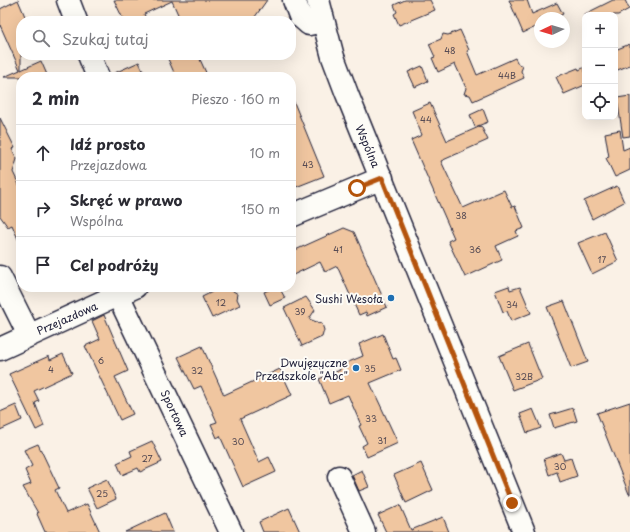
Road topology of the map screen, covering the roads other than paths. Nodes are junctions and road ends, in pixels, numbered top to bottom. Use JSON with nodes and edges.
{"nodes":[{"id":1,"x":68,"y":0,"type":"edge"},
{"id":2,"x":294,"y":0,"type":"edge"},
{"id":3,"x":320,"y":10,"type":"edge"},
{"id":4,"x":74,"y":16,"type":"edge"},
{"id":5,"x":91,"y":60,"type":"edge"},
{"id":6,"x":96,"y":72,"type":"edge"},
{"id":7,"x":382,"y":178,"type":"junction"},
{"id":8,"x":296,"y":214,"type":"edge"},
{"id":9,"x":0,"y":277,"type":"edge"},
{"id":10,"x":124,"y":292,"type":"edge"},
{"id":11,"x":126,"y":292,"type":"edge"},
{"id":12,"x":29,"y":335,"type":"junction"},
{"id":13,"x":0,"y":348,"type":"edge"},
{"id":14,"x":339,"y":477,"type":"dead end"},
{"id":15,"x":231,"y":532,"type":"edge"},
{"id":16,"x":364,"y":532,"type":"edge"},
{"id":17,"x":524,"y":532,"type":"edge"}],
"edges":[{"from":1,"to":4,"type":"street"},
{"from":2,"to":3,"type":"street"},
{"from":3,"to":7,"type":"street","name":"Wspólna"},
{"from":5,"to":6,"type":"street"},
{"from":7,"to":8,"type":"street"},
{"from":7,"to":17,"type":"street","name":"Wspólna"},
{"from":9,"to":12,"type":"street"},
{"from":10,"to":12,"type":"street","name":"Przejazdowa"},
{"from":11,"to":15,"type":"street","name":"Sportowa"},
{"from":12,"to":13,"type":"street","name":"Przejazdowa"},
{"from":14,"to":16,"type":"street"}]}
